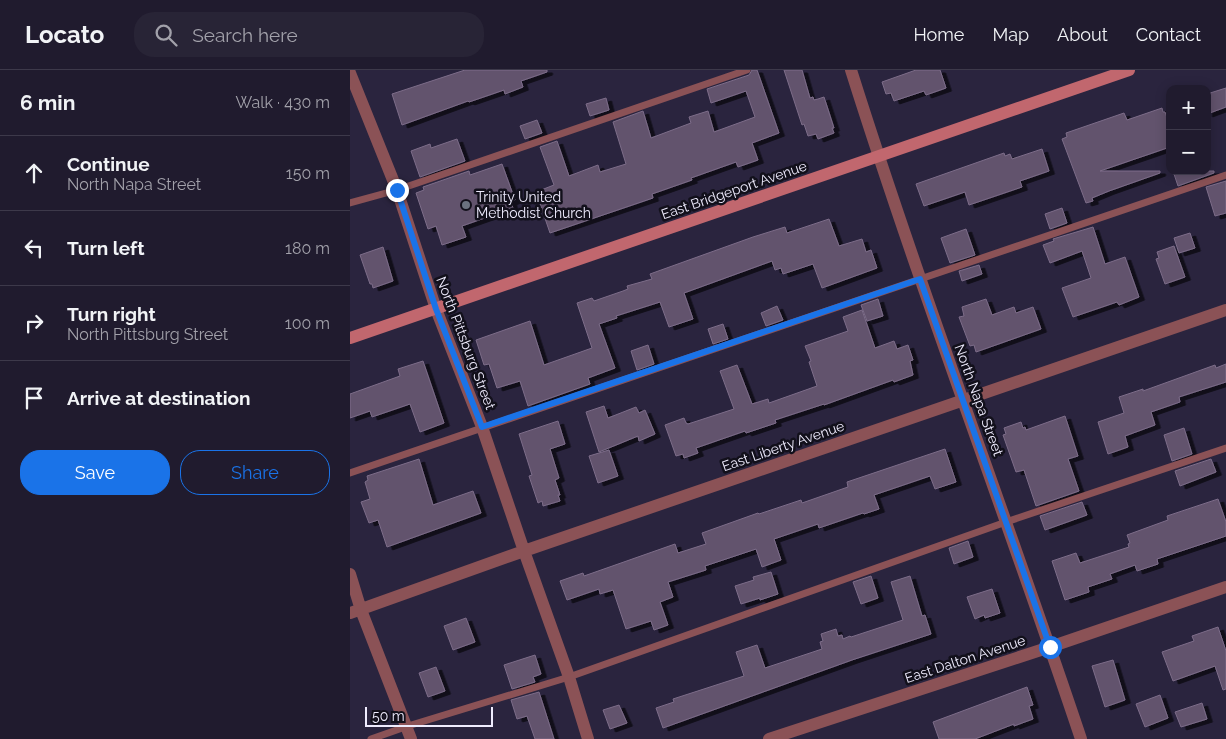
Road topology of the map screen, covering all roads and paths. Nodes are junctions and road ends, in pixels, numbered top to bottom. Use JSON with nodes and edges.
{"nodes":[{"id":1,"x":747,"y":70,"type":"edge"},
{"id":2,"x":851,"y":70,"type":"edge"},
{"id":3,"x":1129,"y":70,"type":"edge"},
{"id":4,"x":350,"y":73,"type":"edge"},
{"id":5,"x":878,"y":156,"type":"junction"},
{"id":6,"x":1226,"y":175,"type":"edge"},
{"id":7,"x":397,"y":190,"type":"junction"},
{"id":8,"x":350,"y":203,"type":"edge"},
{"id":9,"x":920,"y":279,"type":"junction"},
{"id":10,"x":436,"y":309,"type":"junction"},
{"id":11,"x":1226,"y":310,"type":"edge"},
{"id":12,"x":350,"y":338,"type":"edge"},
{"id":13,"x":962,"y":400,"type":"junction"},
{"id":14,"x":482,"y":427,"type":"junction"},
{"id":15,"x":1226,"y":448,"type":"edge"},
{"id":16,"x":350,"y":473,"type":"edge"},
{"id":17,"x":1006,"y":522,"type":"junction"},
{"id":18,"x":524,"y":551,"type":"junction"},
{"id":19,"x":350,"y":574,"type":"edge"},
{"id":20,"x":1226,"y":587,"type":"edge"},
{"id":21,"x":356,"y":611,"type":"edge"},
{"id":22,"x":1050,"y":647,"type":"junction"},
{"id":23,"x":569,"y":677,"type":"junction"},
{"id":24,"x":408,"y":726,"type":"junction"},
{"id":25,"x":372,"y":739,"type":"edge"},
{"id":26,"x":412,"y":739,"type":"edge"},
{"id":27,"x":588,"y":739,"type":"edge"},
{"id":28,"x":769,"y":739,"type":"edge"},
{"id":29,"x":1081,"y":739,"type":"edge"}],
"edges":[{"from":1,"to":7,"type":"lane"},
{"from":2,"to":5,"type":"street","name":"North Napa Street"},
{"from":3,"to":5,"type":"street","name":"East Bridgeport Avenue"},
{"from":4,"to":7,"type":"street","name":"North Pittsburg Street"},
{"from":5,"to":9,"type":"street","name":"North Napa Street"},
{"from":5,"to":10,"type":"street","name":"East Bridgeport Avenue"},
{"from":6,"to":9,"type":"lane"},
{"from":7,"to":8,"type":"lane"},
{"from":7,"to":10,"type":"street","name":"North Pittsburg Street"},
{"from":9,"to":13,"type":"street","name":"North Napa Street"},
{"from":9,"to":14,"type":"lane"},
{"from":10,"to":12,"type":"street","name":"East Bridgeport Avenue"},
{"from":10,"to":14,"type":"street","name":"North Pittsburg Street"},
{"from":11,"to":13,"type":"street","name":"East Liberty Avenue"},
{"from":13,"to":17,"type":"street","name":"North Napa Street"},
{"from":13,"to":18,"type":"street","name":"East Liberty Avenue"},
{"from":14,"to":16,"type":"lane"},
{"from":14,"to":18,"type":"street","name":"North Pittsburg Street"},
{"from":15,"to":17,"type":"lane"},
{"from":17,"to":22,"type":"street","name":"North Napa Street"},
{"from":17,"to":23,"type":"lane"},
{"from":18,"to":21,"type":"street","name":"East Liberty Avenue"},
{"from":18,"to":23,"type":"street","name":"North Pittsburg Street"},
{"from":19,"to":21,"type":"street"},
{"from":20,"to":22,"type":"street","name":"East Dalton Avenue"},
{"from":21,"to":24,"type":"street"},
{"from":22,"to":28,"type":"street","name":"East Dalton Avenue"},
{"from":22,"to":29,"type":"street","name":"North Napa Street"},
{"from":23,"to":24,"type":"lane"},
{"from":23,"to":27,"type":"street","name":"North Pittsburg Street"},
{"from":24,"to":25,"type":"lane"},
{"from":24,"to":26,"type":"street"}]}
